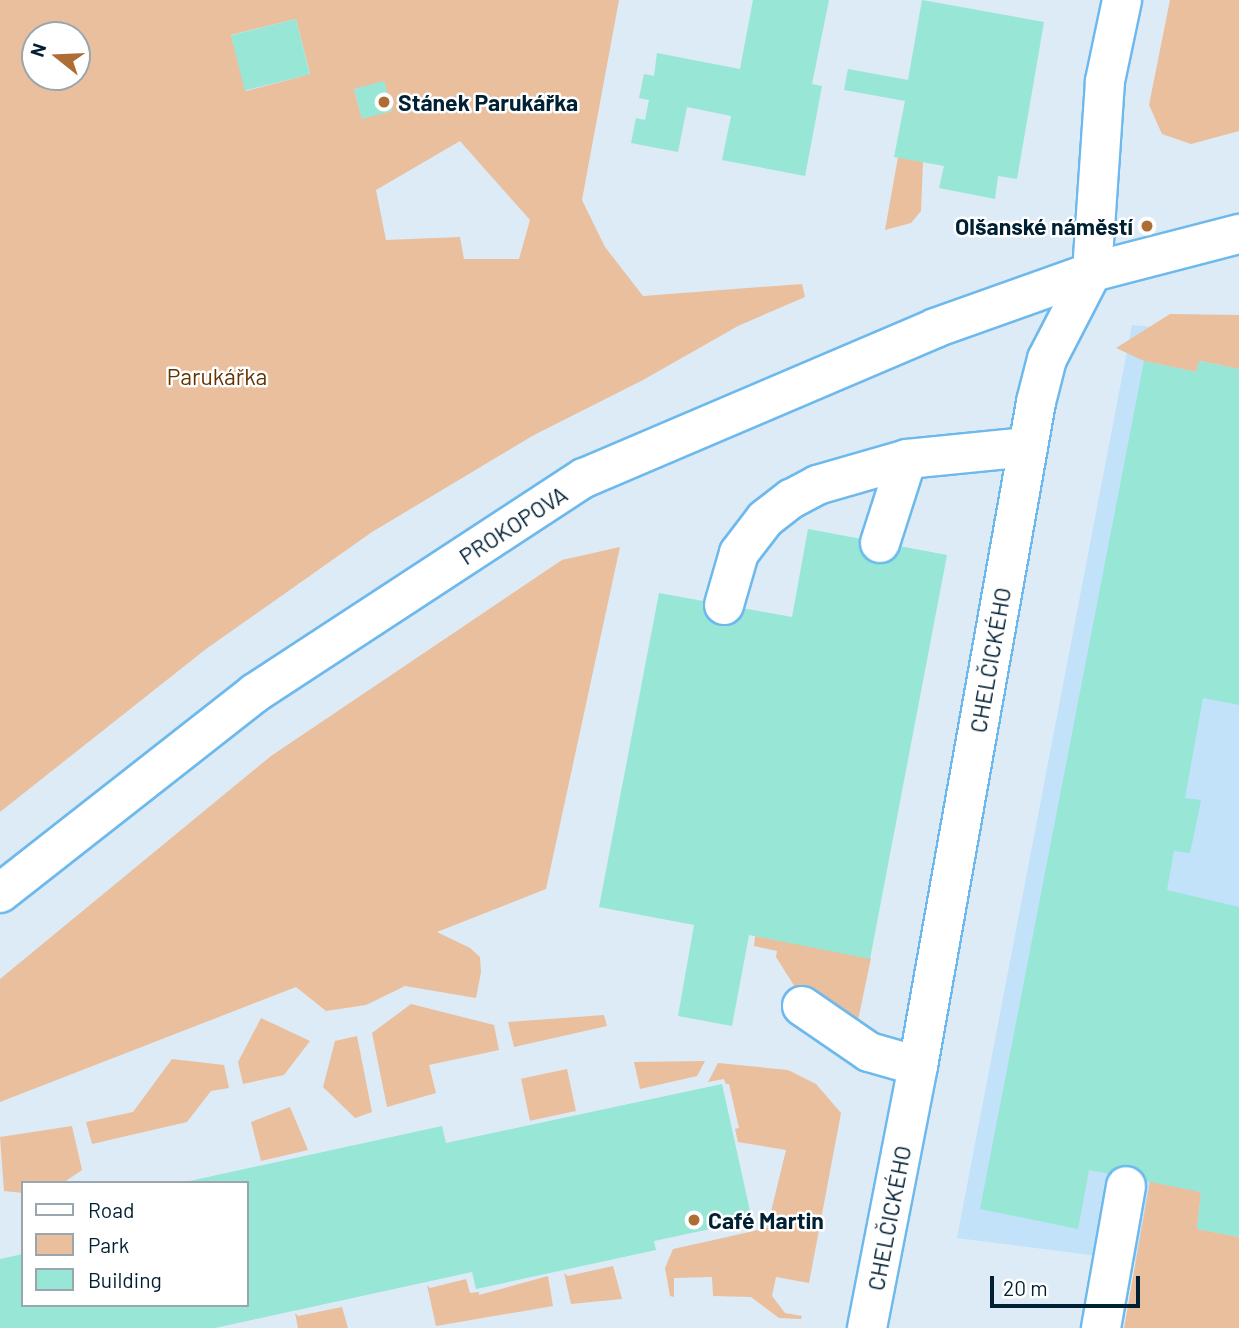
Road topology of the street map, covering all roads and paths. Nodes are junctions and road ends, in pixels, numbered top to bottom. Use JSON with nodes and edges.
{"nodes":[{"id":1,"x":1122,"y":0,"type":"edge"},
{"id":2,"x":1239,"y":234,"type":"edge"},
{"id":3,"x":1092,"y":272,"type":"junction"},
{"id":4,"x":1027,"y":447,"type":"junction"},
{"id":5,"x":908,"y":459,"type":"junction"},
{"id":6,"x":880,"y":543,"type":"dead end"},
{"id":7,"x":724,"y":605,"type":"dead end"},
{"id":8,"x":0,"y":893,"type":"edge"},
{"id":9,"x":802,"y":1006,"type":"dead end"},
{"id":10,"x":918,"y":1066,"type":"junction"},
{"id":11,"x":1126,"y":1186,"type":"dead end"},
{"id":12,"x":867,"y":1328,"type":"edge"},
{"id":13,"x":1101,"y":1328,"type":"edge"}],
"edges":[{"from":1,"to":3,"type":"street","name":"CHELČICKÉHO"},
{"from":2,"to":3,"type":"street"},
{"from":3,"to":4,"type":"street","name":"CHELČICKÉHO"},
{"from":3,"to":8,"type":"street","name":"PROKOPOVA"},
{"from":4,"to":5,"type":"street"},
{"from":4,"to":10,"type":"street","name":"CHELČICKÉHO"},
{"from":5,"to":6,"type":"street"},
{"from":5,"to":7,"type":"street"},
{"from":9,"to":10,"type":"street"},
{"from":10,"to":12,"type":"street","name":"CHELČICKÉHO"},
{"from":11,"to":13,"type":"street"}]}
